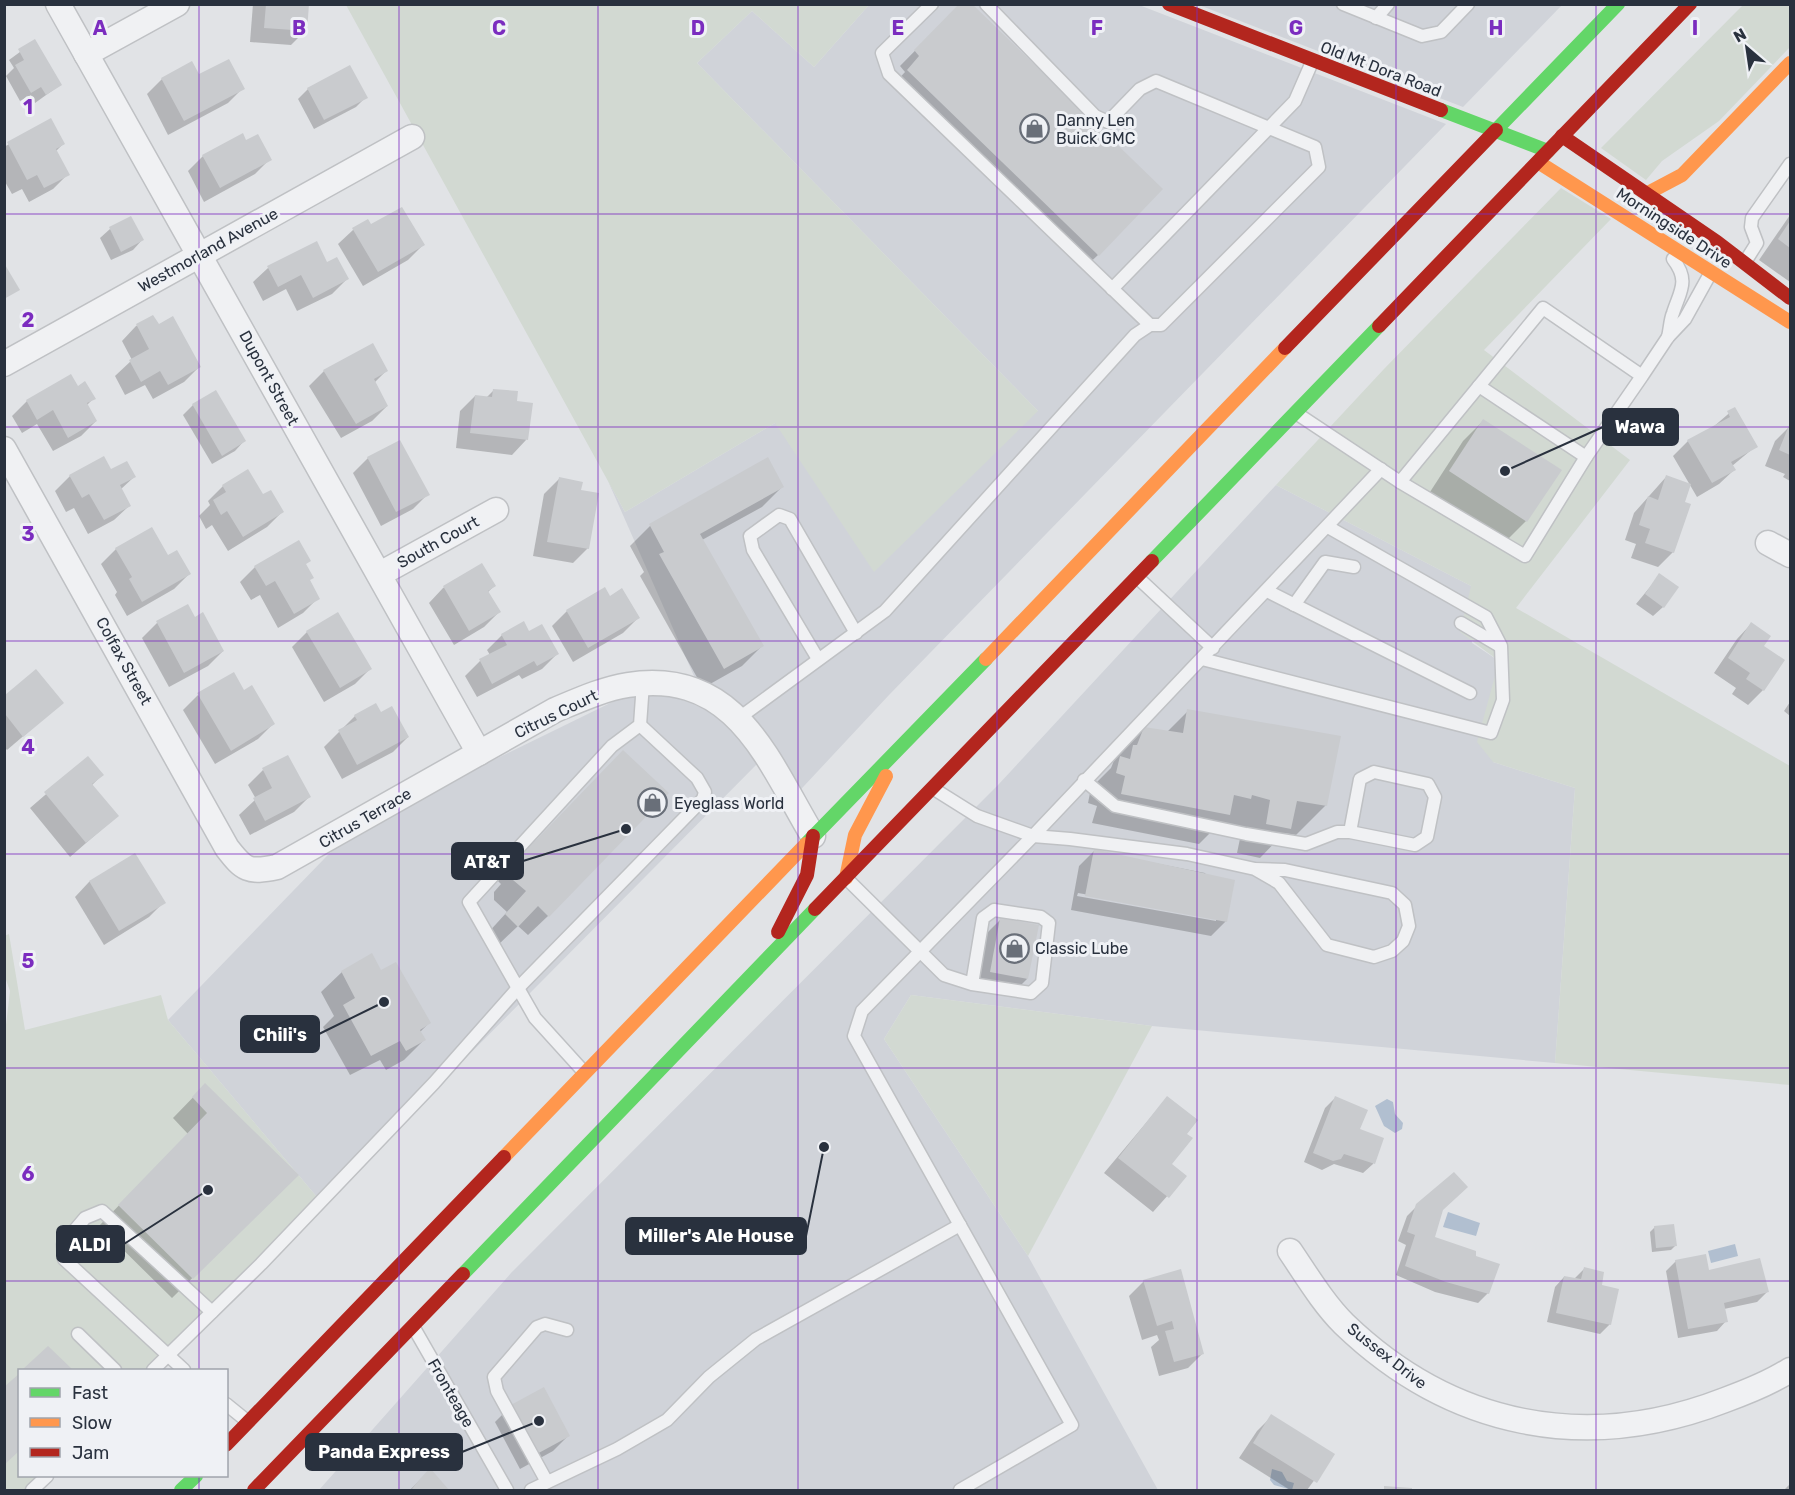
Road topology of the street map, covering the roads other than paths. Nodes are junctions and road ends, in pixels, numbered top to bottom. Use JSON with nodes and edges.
{"nodes":[{"id":1,"x":58,"y":4,"type":"edge"},
{"id":2,"x":177,"y":4,"type":"edge"},
{"id":3,"x":932,"y":4,"type":"edge"},
{"id":4,"x":986,"y":4,"type":"edge"},
{"id":5,"x":1169,"y":4,"type":"edge"},
{"id":6,"x":1343,"y":4,"type":"edge"},
{"id":7,"x":1388,"y":4,"type":"edge"},
{"id":8,"x":1468,"y":4,"type":"edge"},
{"id":9,"x":1618,"y":4,"type":"edge"},
{"id":10,"x":1690,"y":4,"type":"edge"},
{"id":11,"x":1376,"y":18,"type":"junction"},
{"id":12,"x":86,"y":54,"type":"junction"},
{"id":13,"x":1313,"y":60,"type":"junction"},
{"id":14,"x":1791,"y":63,"type":"edge"},
{"id":15,"x":1270,"y":128,"type":"junction"},
{"id":16,"x":1494,"y":131,"type":"junction"},
{"id":17,"x":1562,"y":136,"type":"junction"},
{"id":18,"x":412,"y":137,"type":"dead end"},
{"id":19,"x":1543,"y":157,"type":"junction"},
{"id":20,"x":1791,"y":164,"type":"edge"},
{"id":21,"x":1648,"y":193,"type":"junction"},
{"id":22,"x":1615,"y":209,"type":"junction"},
{"id":23,"x":1726,"y":249,"type":"junction"},
{"id":24,"x":200,"y":254,"type":"junction"},
{"id":25,"x":1744,"y":263,"type":"junction"},
{"id":26,"x":1712,"y":272,"type":"junction"},
{"id":27,"x":1112,"y":289,"type":"junction"},
{"id":28,"x":1791,"y":298,"type":"edge"},
{"id":29,"x":1791,"y":322,"type":"edge"},
{"id":30,"x":1150,"y":325,"type":"junction"},
{"id":31,"x":1668,"y":336,"type":"junction"},
{"id":32,"x":4,"y":364,"type":"edge"},
{"id":33,"x":1642,"y":376,"type":"junction"},
{"id":34,"x":1479,"y":386,"type":"junction"},
{"id":35,"x":1294,"y":412,"type":"junction"},
{"id":36,"x":4,"y":449,"type":"edge"},
{"id":37,"x":1586,"y":457,"type":"junction"},
{"id":38,"x":1381,"y":470,"type":"junction"},
{"id":39,"x":1400,"y":482,"type":"junction"},
{"id":40,"x":496,"y":510,"type":"dead end"},
{"id":41,"x":1328,"y":527,"type":"junction"},
{"id":42,"x":1768,"y":543,"type":"dead end"},
{"id":43,"x":1791,"y":555,"type":"edge"},
{"id":44,"x":1354,"y":567,"type":"dead end"},
{"id":45,"x":380,"y":574,"type":"junction"},
{"id":46,"x":1136,"y":576,"type":"junction"},
{"id":47,"x":1267,"y":591,"type":"junction"},
{"id":48,"x":1294,"y":605,"type":"junction"},
{"id":49,"x":1461,"y":623,"type":"dead end"},
{"id":50,"x":856,"y":633,"type":"junction"},
{"id":51,"x":1501,"y":646,"type":"junction"},
{"id":52,"x":1213,"y":648,"type":"junction"},
{"id":53,"x":818,"y":659,"type":"junction"},
{"id":54,"x":1202,"y":659,"type":"junction"},
{"id":55,"x":643,"y":683,"type":"junction"},
{"id":56,"x":1470,"y":693,"type":"dead end"},
{"id":57,"x":738,"y":718,"type":"junction"},
{"id":58,"x":640,"y":725,"type":"junction"},
{"id":59,"x":903,"y":743,"type":"junction"},
{"id":60,"x":479,"y":753,"type":"junction"},
{"id":61,"x":1084,"y":780,"type":"junction"},
{"id":62,"x":933,"y":789,"type":"junction"},
{"id":63,"x":1350,"y":832,"type":"junction"},
{"id":64,"x":813,"y":836,"type":"junction"},
{"id":65,"x":1033,"y":836,"type":"junction"},
{"id":66,"x":246,"y":869,"type":"joint"},
{"id":67,"x":1255,"y":869,"type":"junction"},
{"id":68,"x":846,"y":878,"type":"junction"},
{"id":69,"x":920,"y":951,"type":"junction"},
{"id":70,"x":757,"y":970,"type":"junction"},
{"id":71,"x":972,"y":984,"type":"junction"},
{"id":72,"x":518,"y":988,"type":"junction"},
{"id":73,"x":585,"y":1073,"type":"junction"},
{"id":74,"x":960,"y":1225,"type":"junction"},
{"id":75,"x":1290,"y":1251,"type":"dead end"},
{"id":76,"x":212,"y":1312,"type":"junction"},
{"id":77,"x":413,"y":1327,"type":"junction"},
{"id":78,"x":567,"y":1330,"type":"dead end"},
{"id":79,"x":78,"y":1334,"type":"dead end"},
{"id":80,"x":167,"y":1357,"type":"junction"},
{"id":81,"x":113,"y":1369,"type":"edge"},
{"id":82,"x":155,"y":1369,"type":"edge"},
{"id":83,"x":182,"y":1369,"type":"edge"},
{"id":84,"x":1791,"y":1370,"type":"edge"},
{"id":85,"x":228,"y":1406,"type":"edge"},
{"id":86,"x":249,"y":1423,"type":"junction"},
{"id":87,"x":228,"y":1443,"type":"edge"},
{"id":88,"x":46,"y":1477,"type":"edge"},
{"id":89,"x":195,"y":1477,"type":"edge"},
{"id":90,"x":547,"y":1482,"type":"junction"},
{"id":91,"x":975,"y":1487,"type":"edge"},
{"id":92,"x":32,"y":1491,"type":"edge"},
{"id":93,"x":181,"y":1491,"type":"edge"},
{"id":94,"x":254,"y":1491,"type":"edge"},
{"id":95,"x":507,"y":1491,"type":"edge"},
{"id":96,"x":531,"y":1491,"type":"edge"},
{"id":97,"x":960,"y":1491,"type":"edge"}],
"edges":[{"from":1,"to":12,"type":"street","name":"Dupont Street"},
{"from":2,"to":12,"type":"street"},
{"from":3,"to":27,"type":"lane"},
{"from":4,"to":15,"type":"lane"},
{"from":5,"to":13,"type":"main road","name":"Old Mt Dora Road"},
{"from":6,"to":11,"type":"lane"},
{"from":7,"to":11,"type":"lane"},
{"from":8,"to":11,"type":"lane"},
{"from":9,"to":16,"type":"main road"},
{"from":10,"to":17,"type":"main road"},
{"from":12,"to":24,"type":"street","name":"Dupont Street"},
{"from":13,"to":15,"type":"lane"},
{"from":13,"to":16,"type":"main road","name":"Old Mt Dora Road"},
{"from":14,"to":21,"type":"main road"},
{"from":15,"to":27,"type":"lane"},
{"from":15,"to":30,"type":"lane"},
{"from":16,"to":19,"type":"main road","name":"Old Mt Dora Road"},
{"from":16,"to":59,"type":"main road"},
{"from":17,"to":19,"type":"main road"},
{"from":17,"to":21,"type":"main road","name":"Morningside Drive"},
{"from":18,"to":24,"type":"street","name":"Westmorland Avenue"},
{"from":19,"to":22,"type":"main road","name":"Morningside Drive"},
{"from":19,"to":35,"type":"main road"},
{"from":20,"to":25,"type":"lane"},
{"from":21,"to":23,"type":"main road","name":"Morningside Drive"},
{"from":22,"to":26,"type":"main road","name":"Morningside Drive"},
{"from":22,"to":31,"type":"lane"},
{"from":23,"to":25,"type":"main road","name":"Morningside Drive"},
{"from":23,"to":26,"type":"main road"},
{"from":24,"to":32,"type":"street","name":"Westmorland Avenue"},
{"from":24,"to":45,"type":"street","name":"Dupont Street"},
{"from":25,"to":28,"type":"main road","name":"Morningside Drive"},
{"from":26,"to":29,"type":"main road","name":"Morningside Drive"},
{"from":26,"to":31,"type":"lane"},
{"from":27,"to":30,"type":"lane"},
{"from":30,"to":50,"type":"lane"},
{"from":31,"to":33,"type":"lane"},
{"from":33,"to":34,"type":"lane"},
{"from":33,"to":37,"type":"lane"},
{"from":34,"to":37,"type":"lane"},
{"from":34,"to":39,"type":"lane"},
{"from":35,"to":38,"type":"lane"},
{"from":35,"to":46,"type":"main road"},
{"from":36,"to":66,"type":"street","name":"Colfax Street"},
{"from":37,"to":39,"type":"lane"},
{"from":38,"to":39,"type":"lane"},
{"from":38,"to":41,"type":"lane"},
{"from":40,"to":45,"type":"street","name":"South Court"},
{"from":41,"to":47,"type":"lane"},
{"from":41,"to":51,"type":"lane"},
{"from":42,"to":43,"type":"street"},
{"from":44,"to":48,"type":"lane"},
{"from":45,"to":60,"type":"street","name":"Dupont Street"},
{"from":46,"to":52,"type":"lane"},
{"from":46,"to":62,"type":"main road"},
{"from":47,"to":48,"type":"lane"},
{"from":47,"to":52,"type":"lane"},
{"from":48,"to":56,"type":"lane"},
{"from":49,"to":51,"type":"lane"},
{"from":50,"to":53,"type":"lane"},
{"from":50,"to":53,"type":"lane"},
{"from":51,"to":54,"type":"lane"},
{"from":52,"to":54,"type":"lane"},
{"from":53,"to":57,"type":"lane"},
{"from":54,"to":61,"type":"lane"},
{"from":55,"to":57,"type":"street","name":"Citrus Court"},
{"from":55,"to":58,"type":"lane"},
{"from":55,"to":60,"type":"street","name":"Citrus Court"},
{"from":57,"to":64,"type":"street","name":"Citrus Court"},
{"from":58,"to":72,"type":"lane"},
{"from":58,"to":72,"type":"lane"},
{"from":59,"to":64,"type":"main road"},
{"from":59,"to":68,"type":"main road"},
{"from":60,"to":66,"type":"street","name":"Citrus Terrace"},
{"from":61,"to":63,"type":"lane"},
{"from":61,"to":65,"type":"lane"},
{"from":62,"to":65,"type":"lane"},
{"from":62,"to":68,"type":"main road"},
{"from":63,"to":63,"type":"lane"},
{"from":64,"to":70,"type":"main road"},
{"from":64,"to":73,"type":"main road"},
{"from":65,"to":67,"type":"lane"},
{"from":65,"to":69,"type":"lane"},
{"from":67,"to":67,"type":"lane"},
{"from":68,"to":69,"type":"lane"},
{"from":68,"to":70,"type":"main road"},
{"from":69,"to":71,"type":"lane"},
{"from":69,"to":74,"type":"lane"},
{"from":70,"to":77,"type":"main road"},
{"from":71,"to":71,"type":"lane"},
{"from":72,"to":73,"type":"lane"},
{"from":72,"to":76,"type":"lane"},
{"from":73,"to":86,"type":"main road"},
{"from":74,"to":90,"type":"lane"},
{"from":74,"to":91,"type":"lane"},
{"from":75,"to":84,"type":"street","name":"Sussex Drive"},
{"from":76,"to":80,"type":"lane"},
{"from":76,"to":80,"type":"lane"},
{"from":77,"to":94,"type":"main road"},
{"from":77,"to":95,"type":"lane","name":"Fronteage"},
{"from":78,"to":90,"type":"lane"},
{"from":79,"to":81,"type":"lane"},
{"from":80,"to":82,"type":"lane"},
{"from":80,"to":83,"type":"lane"},
{"from":85,"to":86,"type":"lane"},
{"from":86,"to":87,"type":"main road"},
{"from":88,"to":92,"type":"lane"},
{"from":89,"to":93,"type":"main road"},
{"from":90,"to":96,"type":"lane"},
{"from":91,"to":97,"type":"lane"}]}
